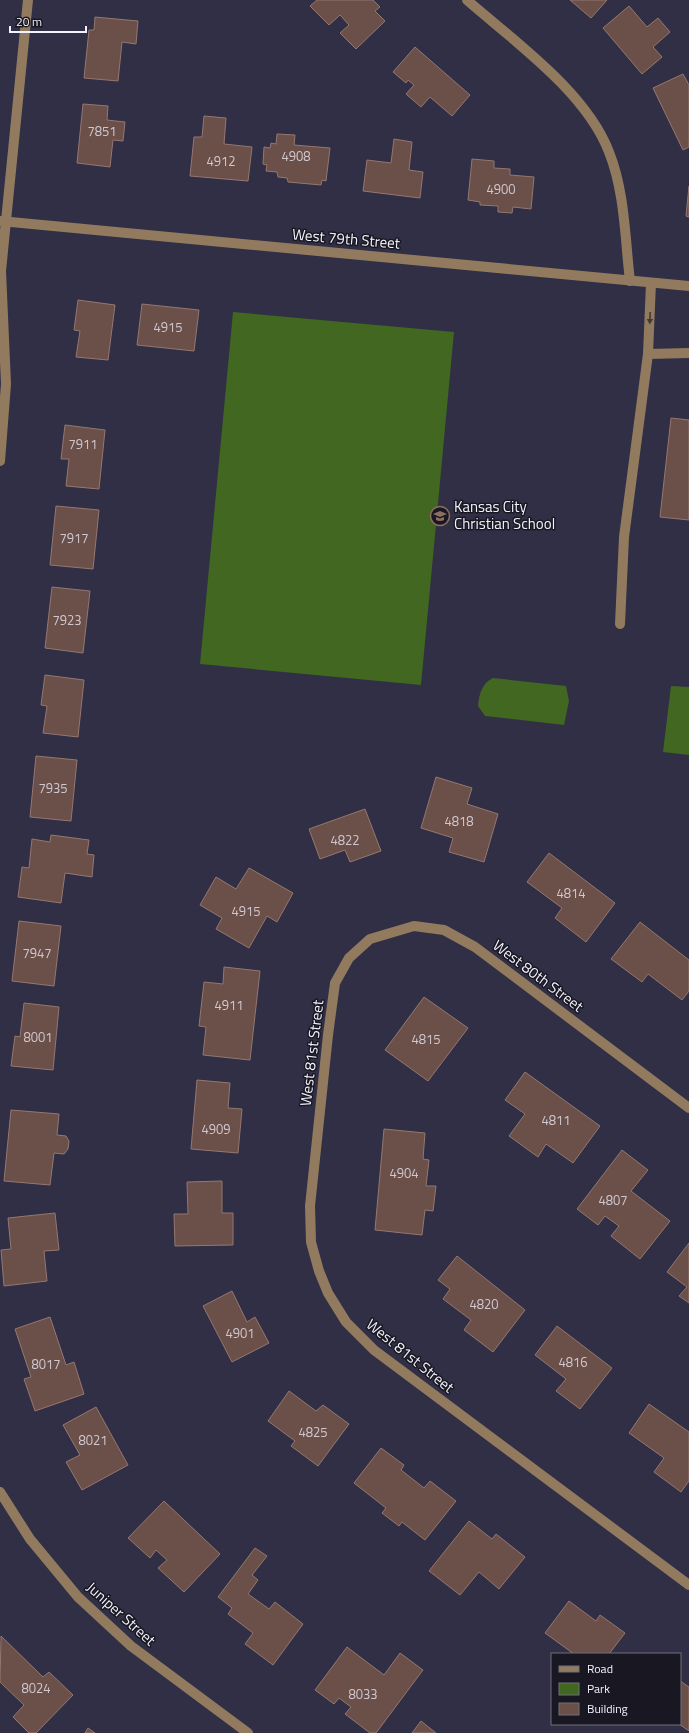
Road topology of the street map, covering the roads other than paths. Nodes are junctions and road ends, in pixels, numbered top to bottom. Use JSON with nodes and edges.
{"nodes":[{"id":1,"x":28,"y":0,"type":"edge"},
{"id":2,"x":467,"y":0,"type":"edge"},
{"id":3,"x":3,"y":221,"type":"edge"},
{"id":4,"x":630,"y":281,"type":"junction"},
{"id":5,"x":651,"y":283,"type":"junction"},
{"id":6,"x":689,"y":286,"type":"edge"},
{"id":7,"x":689,"y":353,"type":"edge"},
{"id":8,"x":648,"y":354,"type":"junction"},
{"id":9,"x":0,"y":461,"type":"edge"},
{"id":10,"x":620,"y":624,"type":"dead end"},
{"id":11,"x":355,"y":952,"type":"joint"},
{"id":12,"x":689,"y":1108,"type":"edge"},
{"id":13,"x":0,"y":1492,"type":"edge"},
{"id":14,"x":689,"y":1585,"type":"edge"},
{"id":15,"x":248,"y":1733,"type":"edge"}],
"edges":[{"from":1,"to":3,"type":"street"},
{"from":2,"to":4,"type":"street"},
{"from":3,"to":4,"type":"street","name":"West 79th Street"},
{"from":3,"to":9,"type":"street"},
{"from":4,"to":5,"type":"street","name":"West 79th Street"},
{"from":5,"to":6,"type":"street","name":"West 79th Street"},
{"from":5,"to":8,"type":"street","one_way":true},
{"from":7,"to":8,"type":"street"},
{"from":8,"to":10,"type":"street"},
{"from":11,"to":12,"type":"street","name":"West 80th Street"},
{"from":11,"to":14,"type":"street","name":"West 81st Street"},
{"from":13,"to":15,"type":"street","name":"Juniper Street"}]}
